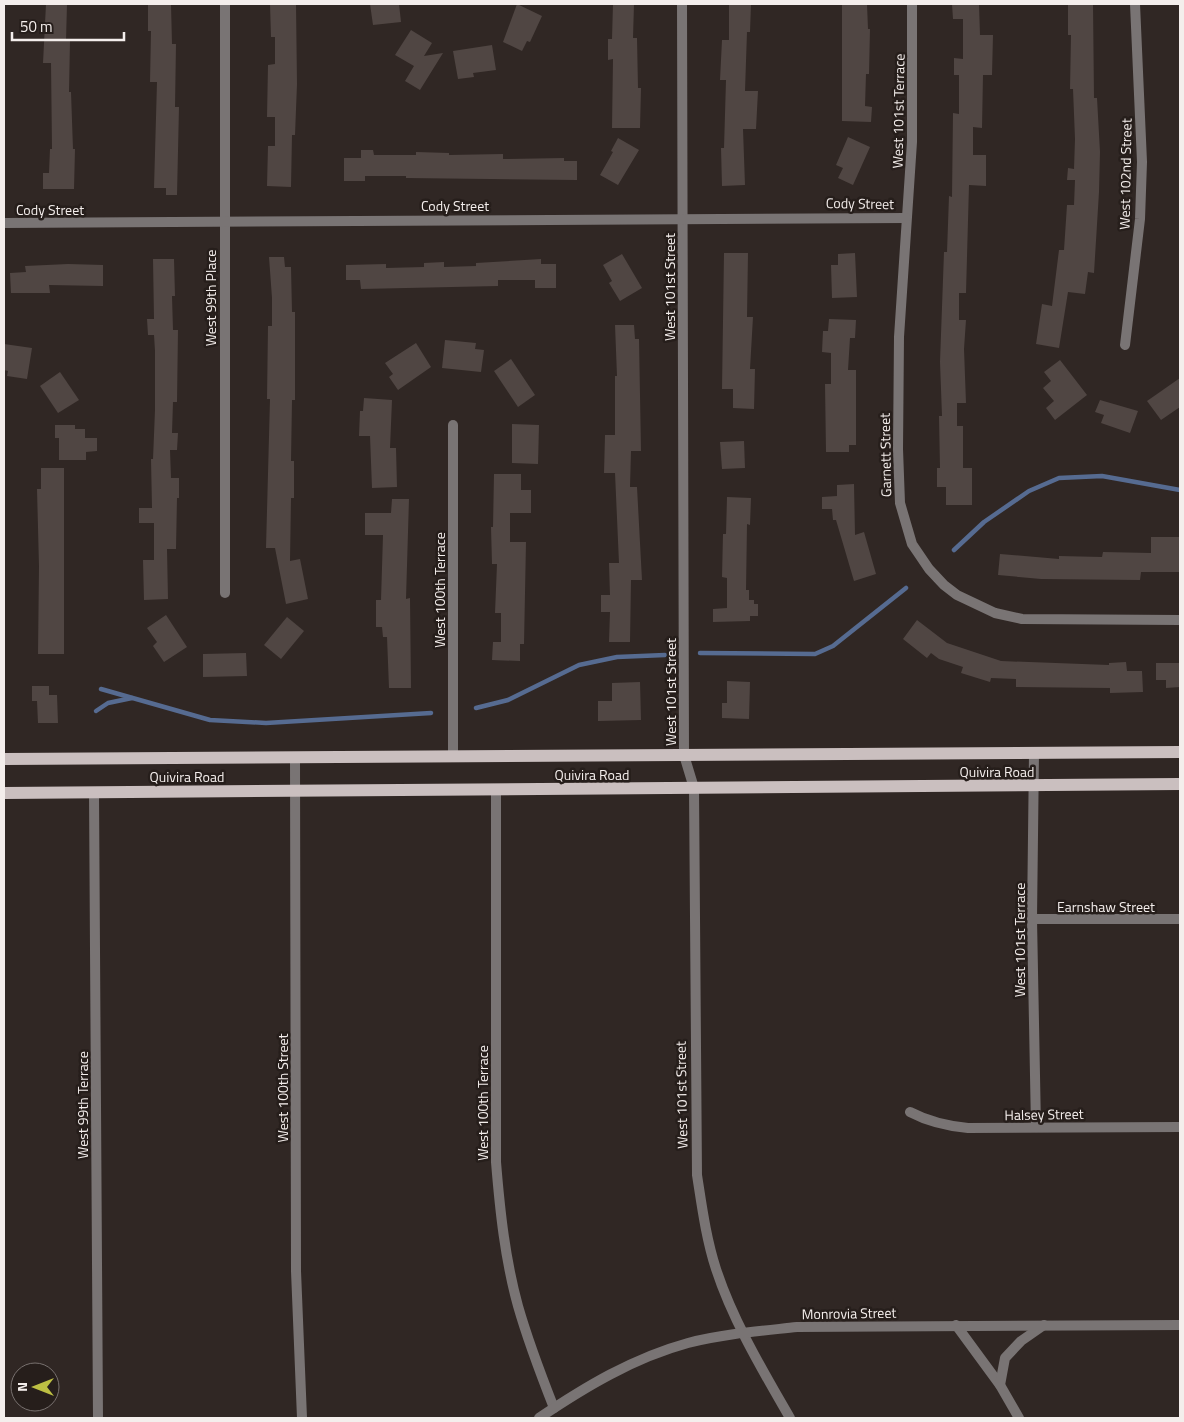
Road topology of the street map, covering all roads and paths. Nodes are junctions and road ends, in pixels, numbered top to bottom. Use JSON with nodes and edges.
{"nodes":[{"id":1,"x":225,"y":4,"type":"edge"},
{"id":2,"x":682,"y":4,"type":"edge"},
{"id":3,"x":912,"y":4,"type":"edge"},
{"id":4,"x":1135,"y":4,"type":"edge"},
{"id":5,"x":682,"y":218,"type":"junction"},
{"id":6,"x":906,"y":218,"type":"junction"},
{"id":7,"x":224,"y":221,"type":"junction"},
{"id":8,"x":4,"y":223,"type":"edge"},
{"id":9,"x":1125,"y":345,"type":"dead end"},
{"id":10,"x":453,"y":425,"type":"dead end"},
{"id":11,"x":225,"y":593,"type":"dead end"},
{"id":12,"x":1180,"y":620,"type":"edge"},
{"id":13,"x":1180,"y":752,"type":"edge"},
{"id":14,"x":1034,"y":753,"type":"junction"},
{"id":15,"x":684,"y":755,"type":"junction"},
{"id":16,"x":453,"y":756,"type":"junction"},
{"id":17,"x":295,"y":758,"type":"junction"},
{"id":18,"x":4,"y":759,"type":"edge"},
{"id":19,"x":1180,"y":784,"type":"edge"},
{"id":20,"x":1034,"y":786,"type":"junction"},
{"id":21,"x":694,"y":788,"type":"junction"},
{"id":22,"x":496,"y":789,"type":"junction"},
{"id":23,"x":295,"y":791,"type":"junction"},
{"id":24,"x":94,"y":792,"type":"junction"},
{"id":25,"x":4,"y":793,"type":"edge"},
{"id":26,"x":1032,"y":919,"type":"junction"},
{"id":27,"x":1180,"y":919,"type":"edge"},
{"id":28,"x":910,"y":1112,"type":"dead end"},
{"id":29,"x":1180,"y":1127,"type":"edge"},
{"id":30,"x":1036,"y":1128,"type":"junction"},
{"id":31,"x":956,"y":1325,"type":"junction"},
{"id":32,"x":1044,"y":1325,"type":"junction"},
{"id":33,"x":1180,"y":1325,"type":"edge"},
{"id":34,"x":744,"y":1333,"type":"junction"},
{"id":35,"x":1000,"y":1385,"type":"junction"},
{"id":36,"x":554,"y":1408,"type":"junction"},
{"id":37,"x":98,"y":1418,"type":"edge"},
{"id":38,"x":302,"y":1418,"type":"edge"},
{"id":39,"x":539,"y":1418,"type":"edge"},
{"id":40,"x":790,"y":1418,"type":"edge"},
{"id":41,"x":1019,"y":1418,"type":"edge"}],
"edges":[{"from":1,"to":7,"type":"street","name":"West 99th Place"},
{"from":2,"to":5,"type":"street","name":"West 101st Street"},
{"from":3,"to":6,"type":"street","name":"West 101st Terrace"},
{"from":4,"to":9,"type":"street","name":"West 102nd Street"},
{"from":5,"to":6,"type":"street","name":"Cody Street"},
{"from":5,"to":7,"type":"street","name":"Cody Street"},
{"from":5,"to":15,"type":"street","name":"West 101st Street"},
{"from":6,"to":12,"type":"street","name":"Garnett Street"},
{"from":7,"to":8,"type":"street","name":"Cody Street"},
{"from":7,"to":11,"type":"street","name":"West 99th Place"},
{"from":10,"to":16,"type":"street","name":"West 100th Terrace"},
{"from":13,"to":14,"type":"main road","name":"Quivira Road"},
{"from":14,"to":15,"type":"main road","name":"Quivira Road"},
{"from":14,"to":20,"type":"street","name":"West 101st Terrace"},
{"from":15,"to":16,"type":"main road","name":"Quivira Road"},
{"from":15,"to":21,"type":"street","name":"West 101st Street"},
{"from":16,"to":17,"type":"main road","name":"Quivira Road"},
{"from":17,"to":18,"type":"main road","name":"Quivira Road"},
{"from":17,"to":23,"type":"street","name":"West 100th Street"},
{"from":19,"to":20,"type":"main road","name":"Quivira Road"},
{"from":20,"to":21,"type":"main road","name":"Quivira Road"},
{"from":20,"to":26,"type":"street","name":"West 101st Terrace"},
{"from":21,"to":22,"type":"main road","name":"Quivira Road"},
{"from":21,"to":34,"type":"street","name":"West 101st Street"},
{"from":22,"to":23,"type":"main road","name":"Quivira Road"},
{"from":22,"to":36,"type":"street","name":"West 100th Terrace"},
{"from":23,"to":24,"type":"main road","name":"Quivira Road"},
{"from":23,"to":38,"type":"street","name":"West 100th Street"},
{"from":24,"to":25,"type":"main road","name":"Quivira Road"},
{"from":24,"to":37,"type":"street","name":"West 99th Terrace"},
{"from":26,"to":27,"type":"street","name":"Earnshaw Street"},
{"from":26,"to":30,"type":"street","name":"West 101st Terrace"},
{"from":28,"to":30,"type":"street","name":"Halsey Street"},
{"from":29,"to":30,"type":"street","name":"Halsey Street"},
{"from":31,"to":32,"type":"street","name":"Monrovia Street"},
{"from":31,"to":34,"type":"street","name":"Monrovia Street"},
{"from":31,"to":35,"type":"street"},
{"from":32,"to":33,"type":"street","name":"Monrovia Street"},
{"from":32,"to":35,"type":"street"},
{"from":34,"to":36,"type":"street","name":"Monrovia Street"},
{"from":34,"to":40,"type":"street","name":"West 101st Street"},
{"from":35,"to":41,"type":"street"},
{"from":36,"to":39,"type":"street","name":"Monrovia Street"}]}
